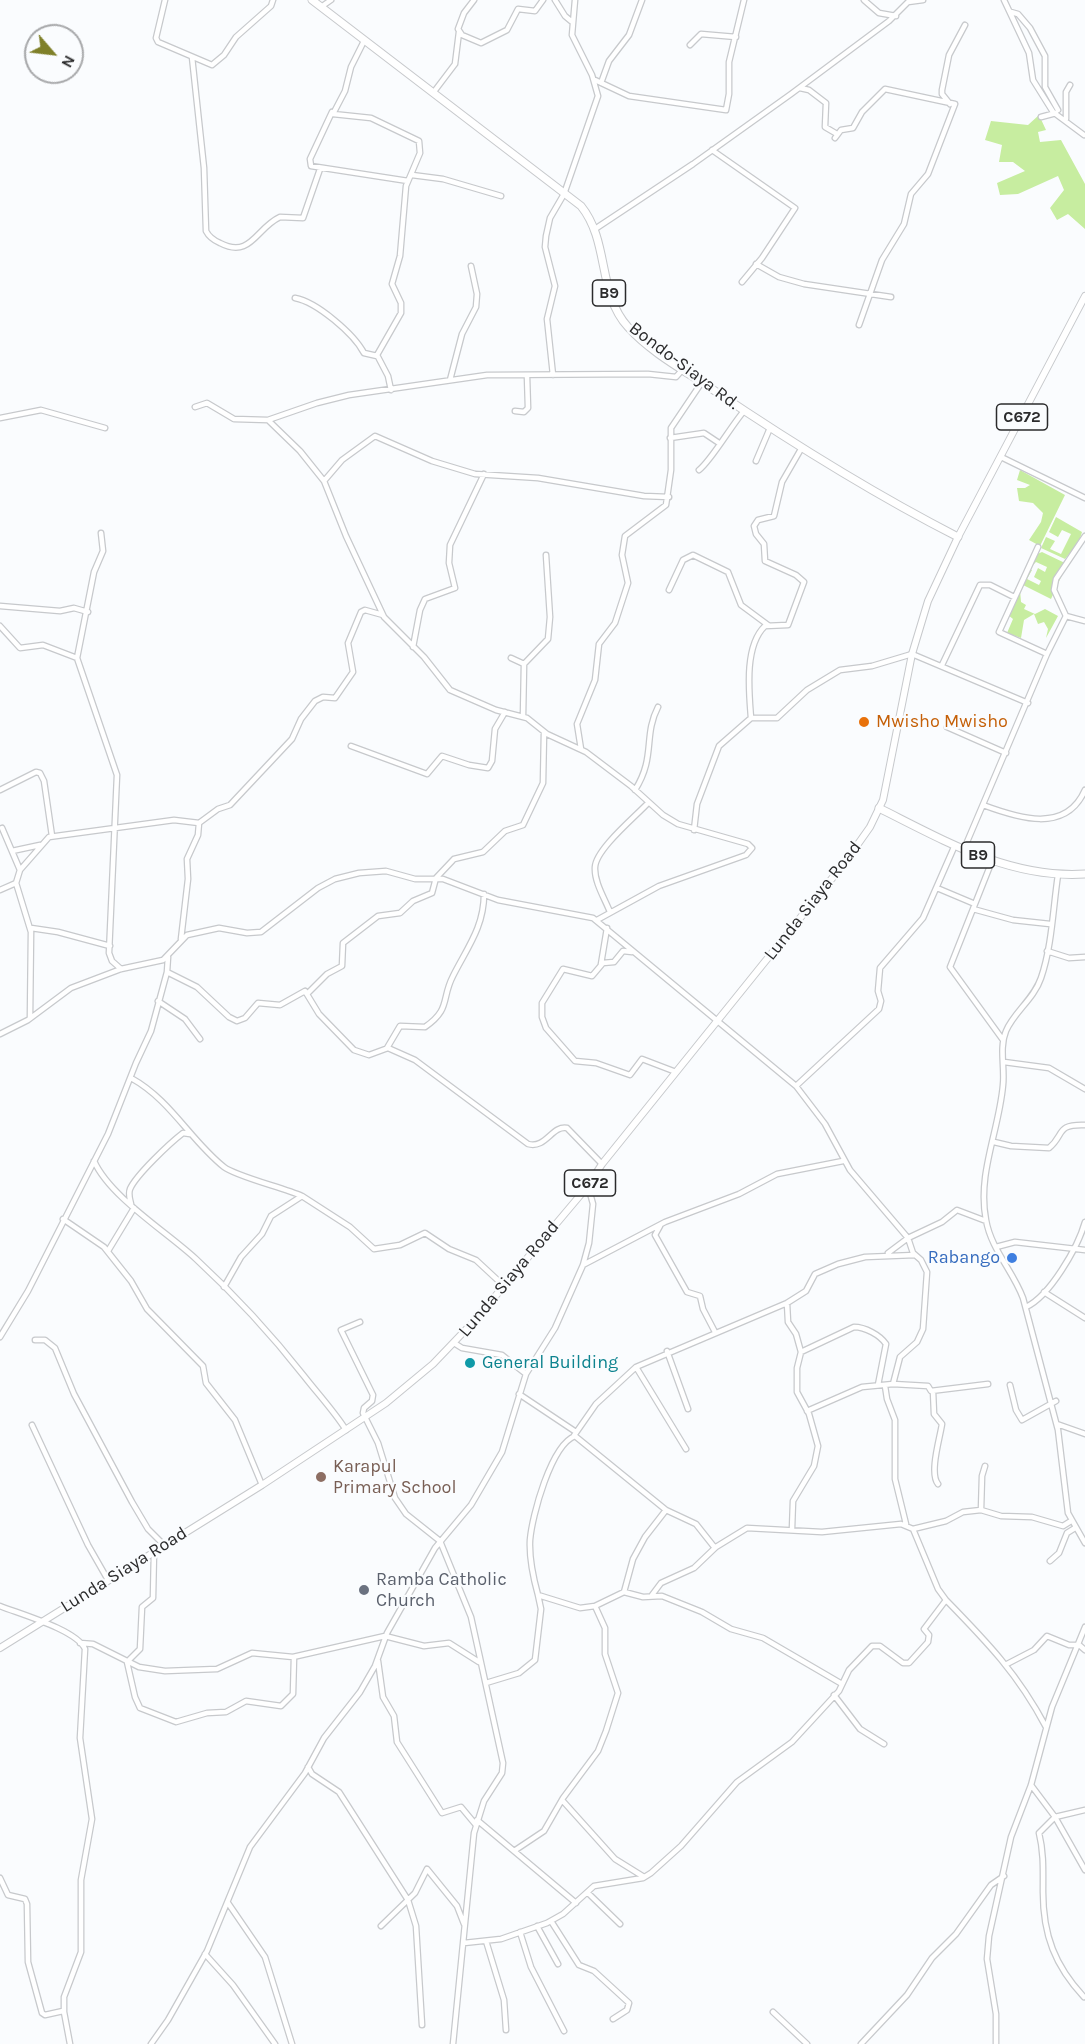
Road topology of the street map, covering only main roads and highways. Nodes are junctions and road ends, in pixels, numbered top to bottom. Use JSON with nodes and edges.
{"nodes":[{"id":1,"x":312,"y":0,"type":"edge"},
{"id":2,"x":1085,"y":296,"type":"edge"},
{"id":3,"x":958,"y":537,"type":"junction"},
{"id":4,"x":879,"y":808,"type":"junction"},
{"id":5,"x":1085,"y":874,"type":"edge"},
{"id":6,"x":0,"y":1648,"type":"edge"}],
"edges":[{"from":1,"to":3,"type":"highway","name":"Bondo-Siaya Rd.","number":"B9"},
{"from":2,"to":3,"type":"main road","number":"C672"},
{"from":3,"to":4,"type":"main road","name":"Lunda Siaya Road","number":"C672"},
{"from":4,"to":5,"type":"highway","number":"B9"},
{"from":4,"to":6,"type":"main road","name":"Lunda Siaya Road","number":"C672"}]}
